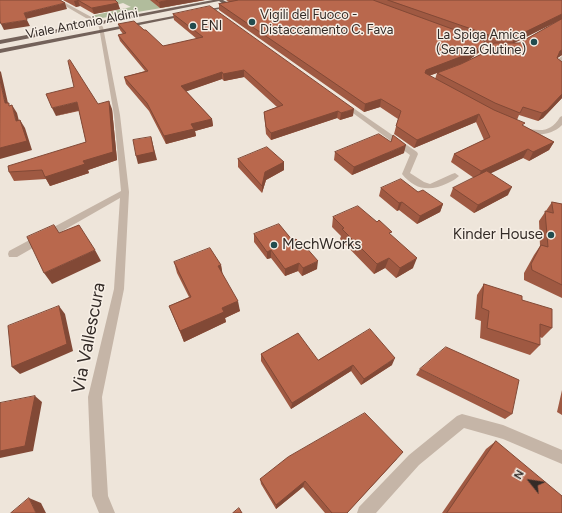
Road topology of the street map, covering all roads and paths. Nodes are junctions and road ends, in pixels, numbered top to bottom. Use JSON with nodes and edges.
{"nodes":[{"id":1,"x":57,"y":0,"type":"edge"},
{"id":2,"x":220,"y":0,"type":"edge"},
{"id":3,"x":205,"y":3,"type":"junction"},
{"id":4,"x":236,"y":5,"type":"edge"},
{"id":5,"x":230,"y":6,"type":"junction"},
{"id":6,"x":214,"y":9,"type":"junction"},
{"id":7,"x":222,"y":17,"type":"edge"},
{"id":8,"x":99,"y":27,"type":"junction"},
{"id":9,"x":0,"y":42,"type":"edge"},
{"id":10,"x":488,"y":47,"type":"dead end"},
{"id":11,"x":0,"y":51,"type":"edge"},
{"id":12,"x":562,"y":58,"type":"edge"},
{"id":13,"x":469,"y":62,"type":"edge"},
{"id":14,"x":562,"y":69,"type":"edge"},
{"id":15,"x":337,"y":99,"type":"edge"},
{"id":16,"x":562,"y":118,"type":"edge"},
{"id":17,"x":511,"y":125,"type":"edge"},
{"id":18,"x":455,"y":176,"type":"dead end"},
{"id":19,"x":125,"y":192,"type":"junction"},
{"id":20,"x":13,"y":254,"type":"dead end"},
{"id":21,"x":562,"y":457,"type":"edge"},
{"id":22,"x":107,"y":513,"type":"edge"},
{"id":23,"x":365,"y":513,"type":"edge"}],
"edges":[{"from":1,"to":8,"type":"street"},
{"from":2,"to":3,"type":"main road","name":"Viale Antonio Aldini"},
{"from":2,"to":5,"type":"main road"},
{"from":3,"to":6,"type":"main road"},
{"from":3,"to":8,"type":"main road","name":"Viale Antonio Aldini"},
{"from":4,"to":5,"type":"main road","name":"Viale Antonio Aldini"},
{"from":5,"to":6,"type":"main road","name":"Viale Antonio Aldini"},
{"from":6,"to":7,"type":"street"},
{"from":6,"to":8,"type":"main road","name":"Viale Antonio Aldini"},
{"from":8,"to":9,"type":"main road","name":"Viale Antonio Aldini"},
{"from":8,"to":11,"type":"main road","name":"Viale Antonio Aldini"},
{"from":8,"to":19,"type":"street","name":"Via Vallescura"},
{"from":10,"to":13,"type":"street"},
{"from":12,"to":14,"type":"street"},
{"from":15,"to":18,"type":"street"},
{"from":16,"to":17,"type":"street"},
{"from":19,"to":20,"type":"street"},
{"from":19,"to":22,"type":"street","name":"Via Vallescura"},
{"from":21,"to":23,"type":"street"}]}
